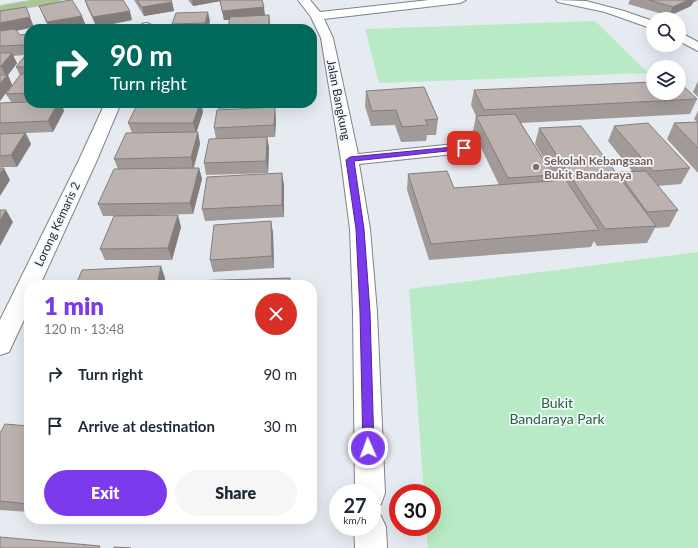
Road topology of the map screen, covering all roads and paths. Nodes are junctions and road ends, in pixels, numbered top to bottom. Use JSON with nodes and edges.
{"nodes":[{"id":1,"x":9,"y":0,"type":"edge"},
{"id":2,"x":55,"y":0,"type":"edge"},
{"id":3,"x":304,"y":0,"type":"edge"},
{"id":4,"x":460,"y":0,"type":"edge"},
{"id":5,"x":562,"y":0,"type":"edge"},
{"id":6,"x":0,"y":1,"type":"edge"},
{"id":7,"x":591,"y":2,"type":"edge"},
{"id":8,"x":0,"y":9,"type":"edge"},
{"id":9,"x":317,"y":16,"type":"junction"},
{"id":10,"x":646,"y":22,"type":"edge"},
{"id":11,"x":686,"y":40,"type":"edge"},
{"id":12,"x":698,"y":47,"type":"edge"},
{"id":13,"x":111,"y":108,"type":"edge"},
{"id":14,"x":464,"y":148,"type":"dead end"},
{"id":15,"x":350,"y":160,"type":"junction"},
{"id":16,"x":31,"y":280,"type":"edge"},
{"id":17,"x":24,"y":295,"type":"edge"},
{"id":18,"x":0,"y":345,"type":"edge"},
{"id":19,"x":370,"y":484,"type":"edge"},
{"id":20,"x":370,"y":536,"type":"edge"},
{"id":21,"x":371,"y":548,"type":"edge"}],
"edges":[{"from":1,"to":6,"type":"main road"},
{"from":2,"to":8,"type":"main road"},
{"from":3,"to":9,"type":"street","name":"Jalan Bangkung"},
{"from":4,"to":9,"type":"street"},
{"from":5,"to":7,"type":"street"},
{"from":7,"to":10,"type":"street"},
{"from":9,"to":15,"type":"street","name":"Jalan Bangkung"},
{"from":11,"to":12,"type":"street"},
{"from":13,"to":16,"type":"street","name":"Lorong Kemaris 2"},
{"from":14,"to":15,"type":"street"},
{"from":15,"to":19,"type":"street","name":"Jalan Bangkung"},
{"from":17,"to":18,"type":"street","name":"Lorong Kemaris 2"},
{"from":20,"to":21,"type":"street"}]}
